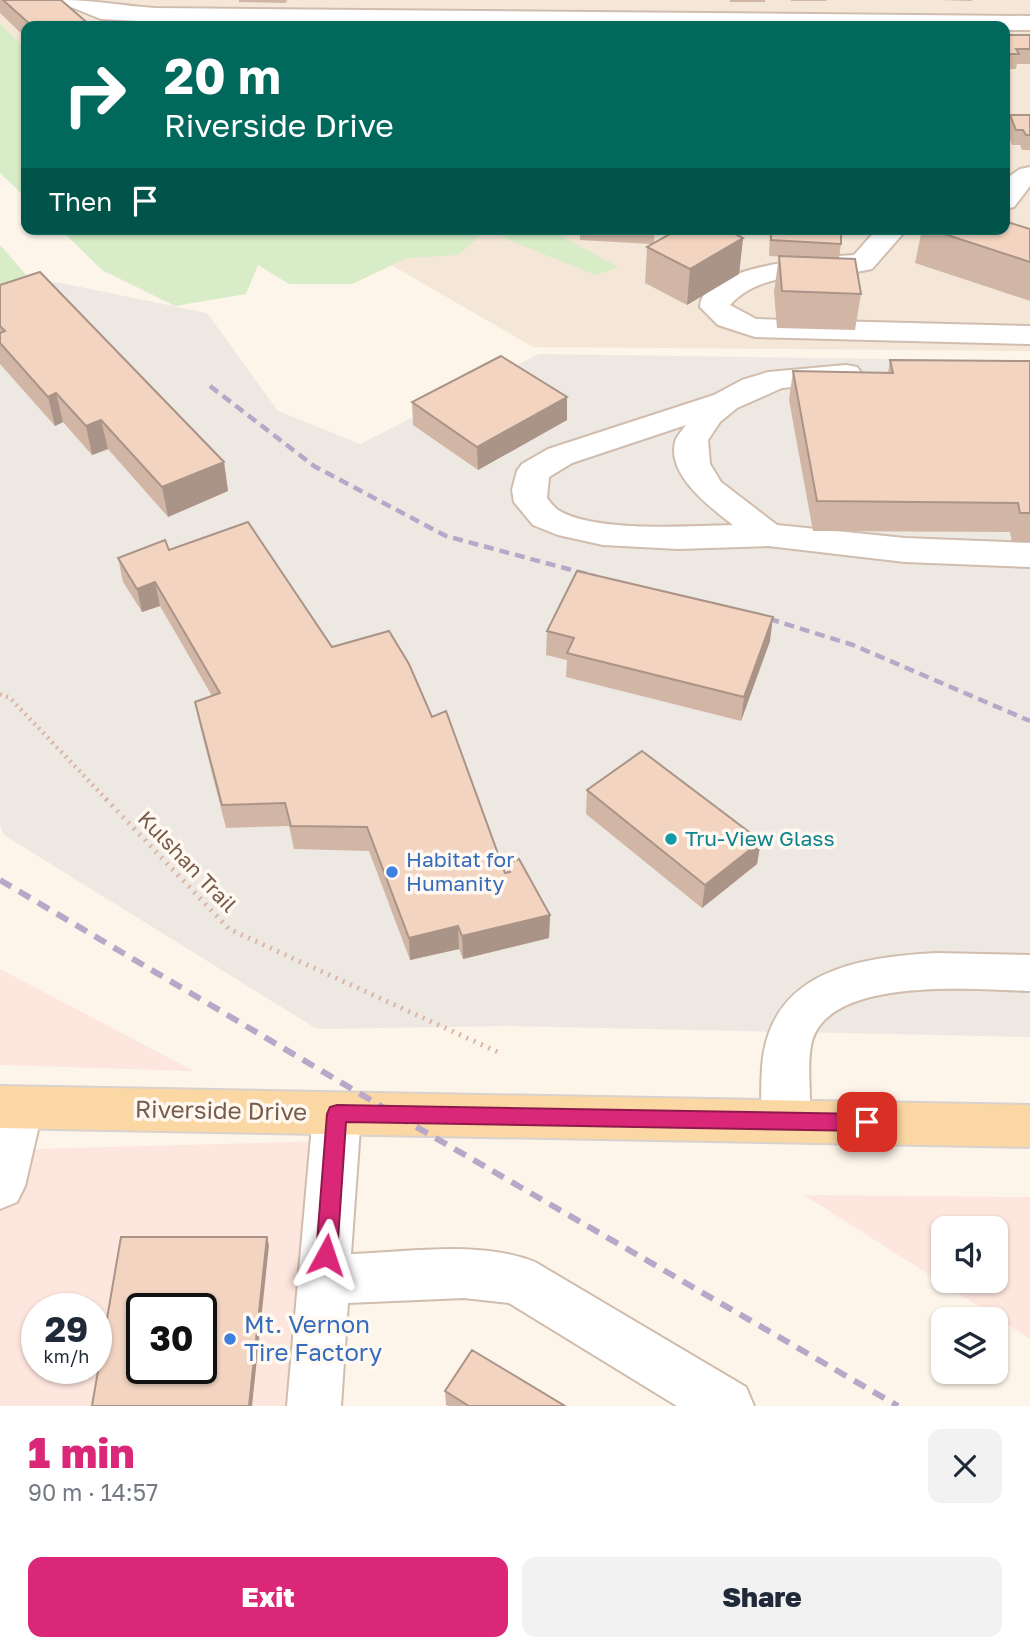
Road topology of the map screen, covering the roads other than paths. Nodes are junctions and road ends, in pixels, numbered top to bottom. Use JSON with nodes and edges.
{"nodes":[{"id":1,"x":74,"y":0,"type":"edge"},
{"id":2,"x":221,"y":8,"type":"edge"},
{"id":3,"x":702,"y":10,"type":"edge"},
{"id":4,"x":852,"y":11,"type":"edge"},
{"id":5,"x":1000,"y":21,"type":"edge"},
{"id":6,"x":1010,"y":22,"type":"edge"},
{"id":7,"x":1030,"y":23,"type":"edge"},
{"id":8,"x":1030,"y":175,"type":"edge"},
{"id":9,"x":1010,"y":192,"type":"edge"},
{"id":10,"x":1010,"y":212,"type":"edge"},
{"id":11,"x":1030,"y":220,"type":"edge"},
{"id":12,"x":888,"y":235,"type":"edge"},
{"id":13,"x":1030,"y":335,"type":"edge"},
{"id":14,"x":883,"y":374,"type":"edge"},
{"id":15,"x":726,"y":401,"type":"junction"},
{"id":16,"x":768,"y":535,"type":"junction"},
{"id":17,"x":1030,"y":555,"type":"edge"},
{"id":18,"x":1030,"y":973,"type":"edge"},
{"id":19,"x":9,"y":1108,"type":"edge"},
{"id":20,"x":337,"y":1114,"type":"junction"},
{"id":21,"x":786,"y":1121,"type":"junction"},
{"id":22,"x":1030,"y":1126,"type":"edge"},
{"id":23,"x":0,"y":1186,"type":"edge"},
{"id":24,"x":324,"y":1279,"type":"junction"},
{"id":25,"x":314,"y":1406,"type":"edge"},
{"id":26,"x":727,"y":1406,"type":"edge"}],
"edges":[{"from":1,"to":2,"type":"street"},
{"from":2,"to":3,"type":"street"},
{"from":3,"to":4,"type":"street"},
{"from":4,"to":5,"type":"street"},
{"from":6,"to":7,"type":"street"},
{"from":8,"to":9,"type":"street"},
{"from":10,"to":11,"type":"street"},
{"from":12,"to":13,"type":"street"},
{"from":14,"to":15,"type":"street"},
{"from":15,"to":16,"type":"street"},
{"from":15,"to":16,"type":"street"},
{"from":16,"to":17,"type":"street"},
{"from":18,"to":21,"type":"street"},
{"from":19,"to":20,"type":"main road","name":"Riverside Drive"},
{"from":19,"to":23,"type":"street"},
{"from":20,"to":21,"type":"main road","name":"Riverside Drive"},
{"from":20,"to":24,"type":"street"},
{"from":21,"to":22,"type":"main road","name":"Riverside Drive"},
{"from":24,"to":25,"type":"street"},
{"from":24,"to":26,"type":"street"}]}
